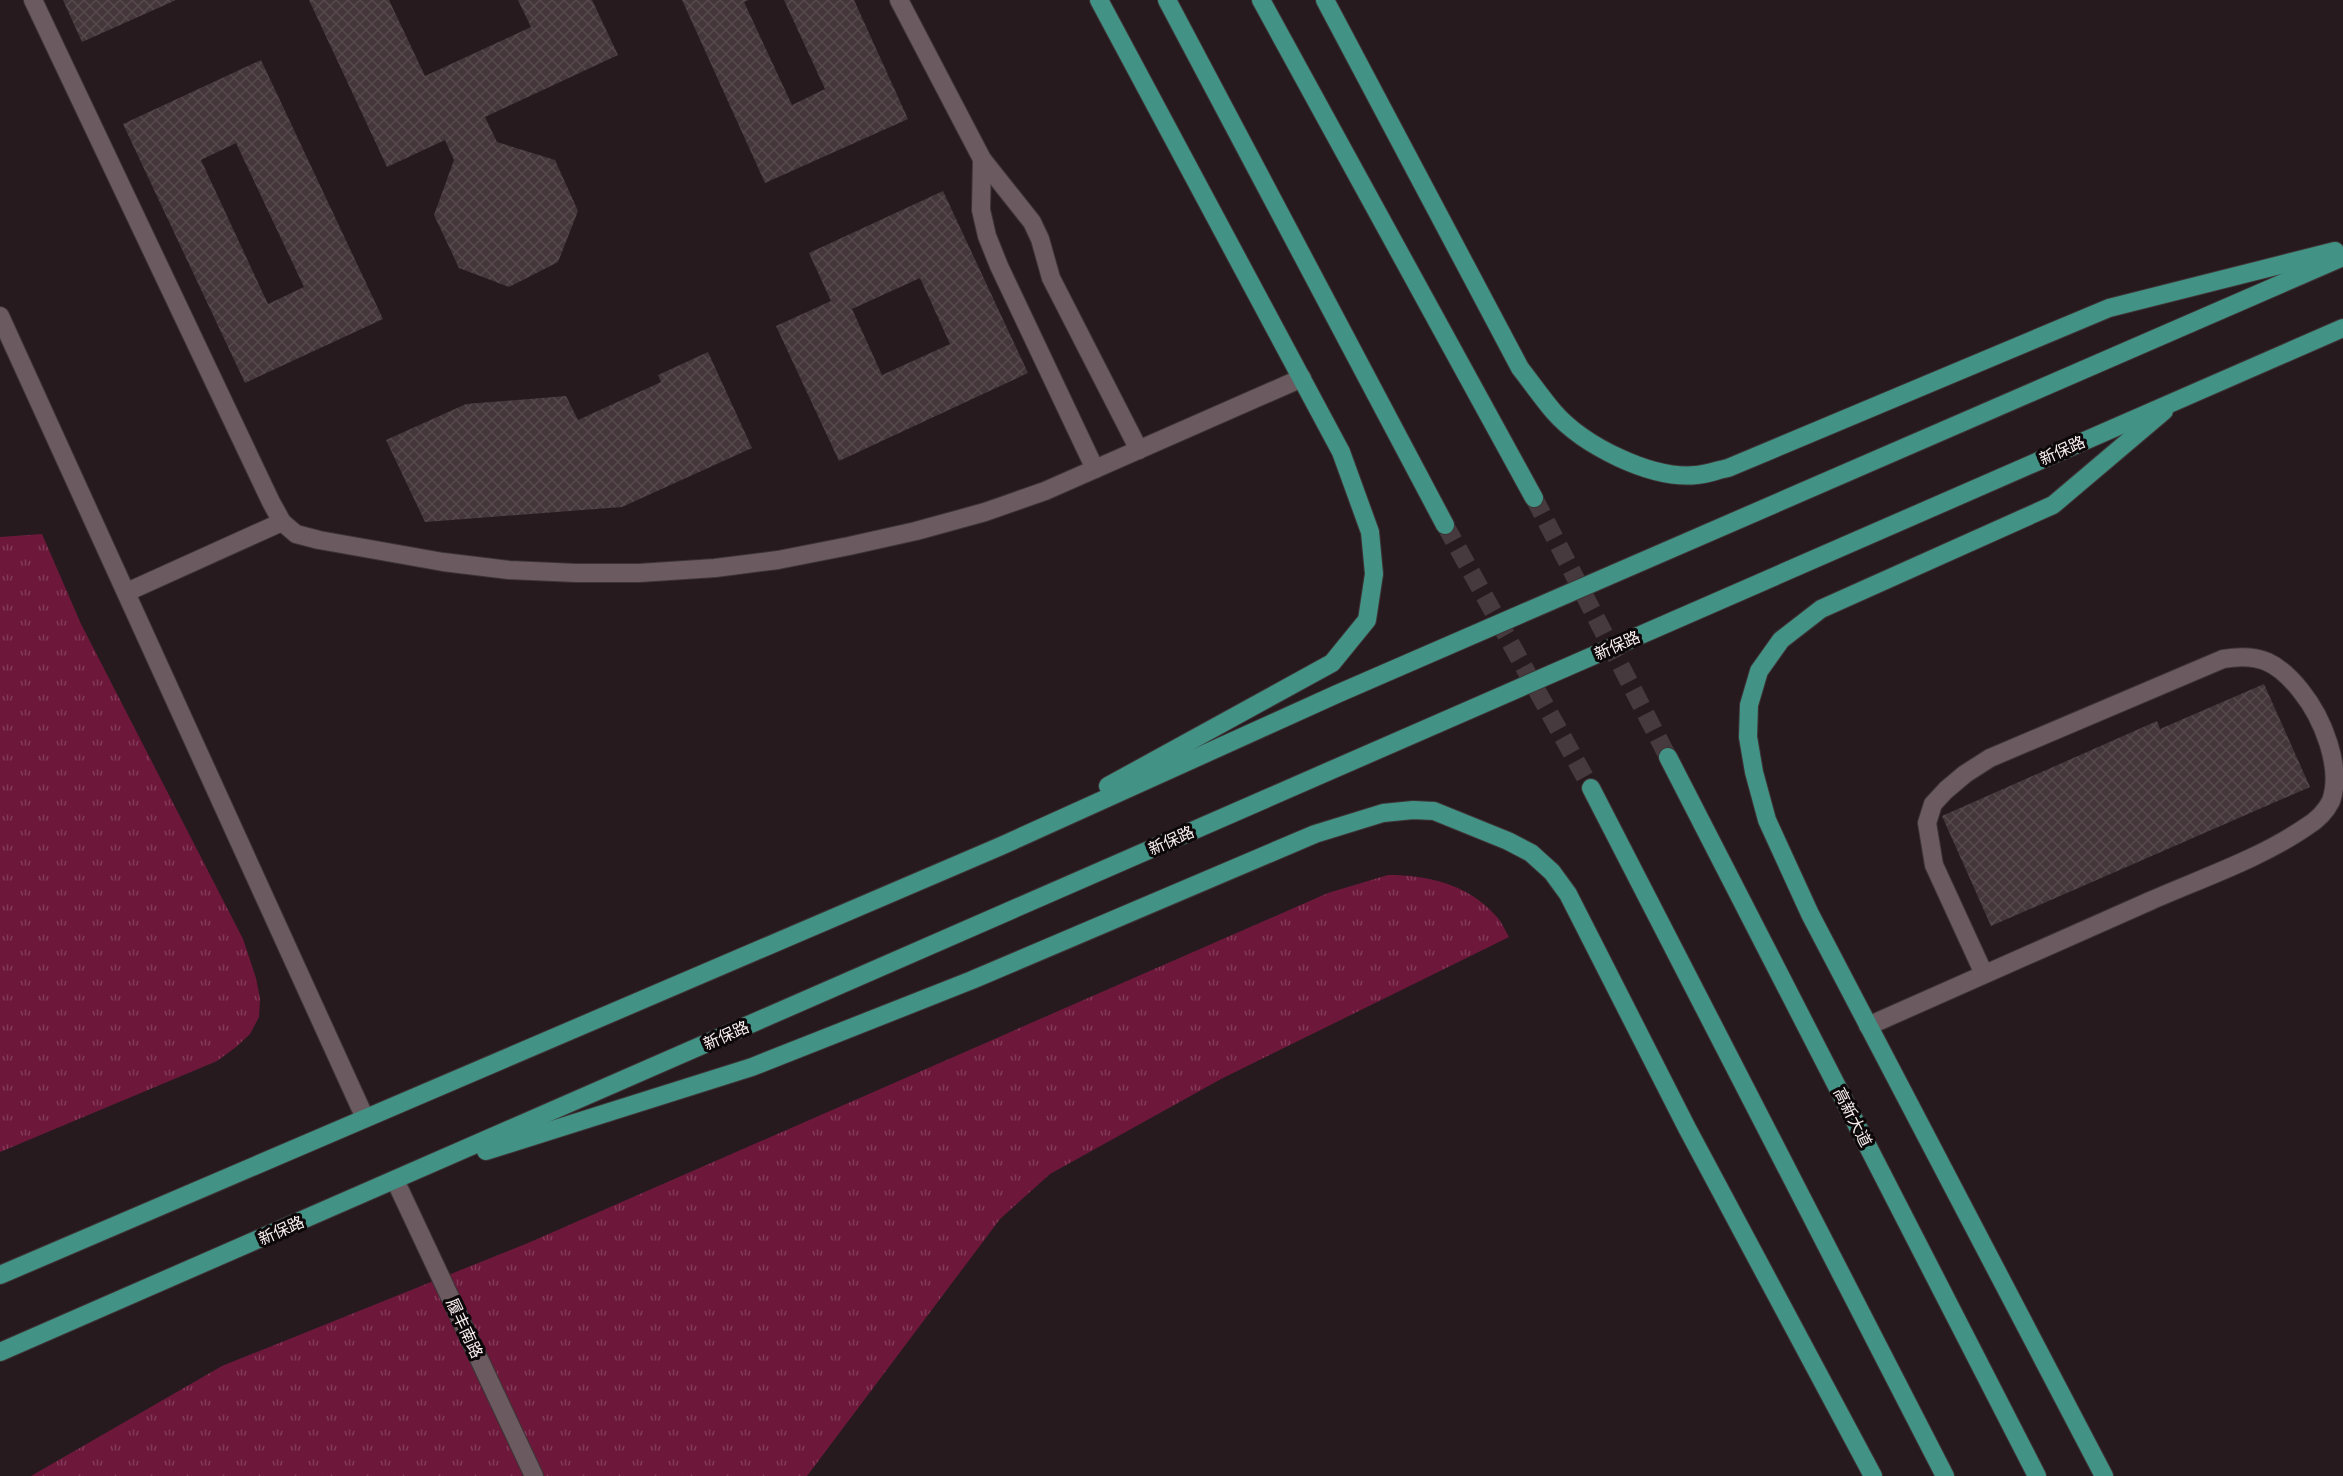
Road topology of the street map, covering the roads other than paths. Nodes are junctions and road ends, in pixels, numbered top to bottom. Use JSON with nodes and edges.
{"nodes":[{"id":1,"x":33,"y":0,"type":"edge"},
{"id":2,"x":899,"y":0,"type":"edge"},
{"id":3,"x":1099,"y":0,"type":"edge"},
{"id":4,"x":1167,"y":0,"type":"edge"},
{"id":5,"x":1261,"y":0,"type":"edge"},
{"id":6,"x":1324,"y":0,"type":"edge"},
{"id":7,"x":982,"y":159,"type":"junction"},
{"id":8,"x":2343,"y":249,"type":"edge"},
{"id":9,"x":2343,"y":257,"type":"edge"},
{"id":10,"x":0,"y":316,"type":"edge"},
{"id":11,"x":2343,"y":328,"type":"edge"},
{"id":12,"x":1302,"y":378,"type":"junction"},
{"id":13,"x":2180,"y":398,"type":"junction"},
{"id":14,"x":1138,"y":450,"type":"junction"},
{"id":15,"x":1095,"y":469,"type":"junction"},
{"id":16,"x":1534,"y":498,"type":"tunnel mouth"},
{"id":17,"x":282,"y":522,"type":"junction"},
{"id":18,"x":1445,"y":525,"type":"tunnel mouth"},
{"id":19,"x":127,"y":592,"type":"junction"},
{"id":20,"x":1668,"y":757,"type":"tunnel mouth"},
{"id":21,"x":1591,"y":788,"type":"tunnel mouth"},
{"id":22,"x":1000,"y":846,"type":"junction"},
{"id":23,"x":1984,"y":974,"type":"junction"},
{"id":24,"x":1868,"y":1026,"type":"junction"},
{"id":25,"x":365,"y":1118,"type":"junction"},
{"id":26,"x":395,"y":1180,"type":"junction"},
{"id":27,"x":0,"y":1275,"type":"edge"},
{"id":28,"x":0,"y":1352,"type":"edge"},
{"id":29,"x":534,"y":1476,"type":"edge"},
{"id":30,"x":1873,"y":1476,"type":"edge"},
{"id":31,"x":1945,"y":1476,"type":"edge"},
{"id":32,"x":2037,"y":1476,"type":"edge"},
{"id":33,"x":2104,"y":1476,"type":"edge"}],
"edges":[{"from":1,"to":17,"type":"street"},
{"from":2,"to":7,"type":"street"},
{"from":3,"to":12,"type":"main road"},
{"from":4,"to":18,"type":"main road"},
{"from":5,"to":16,"type":"main road"},
{"from":6,"to":8,"type":"main road"},
{"from":7,"to":14,"type":"street"},
{"from":7,"to":15,"type":"street"},
{"from":9,"to":22,"type":"main road"},
{"from":10,"to":19,"type":"street"},
{"from":11,"to":13,"type":"main road","name":"新保路"},
{"from":12,"to":14,"type":"street"},
{"from":12,"to":22,"type":"main road"},
{"from":13,"to":24,"type":"main road"},
{"from":13,"to":26,"type":"main road","name":"新保路"},
{"from":14,"to":15,"type":"street"},
{"from":15,"to":17,"type":"street"},
{"from":17,"to":19,"type":"street"},
{"from":19,"to":25,"type":"street"},
{"from":20,"to":32,"type":"main road","name":"高新大道"},
{"from":21,"to":31,"type":"main road"},
{"from":22,"to":25,"type":"main road"},
{"from":23,"to":23,"type":"street"},
{"from":23,"to":24,"type":"street"},
{"from":24,"to":33,"type":"main road"},
{"from":25,"to":27,"type":"main road"},
{"from":26,"to":28,"type":"main road","name":"新保路"},
{"from":26,"to":29,"type":"street","name":"履丰南路"},
{"from":26,"to":30,"type":"main road"}]}
